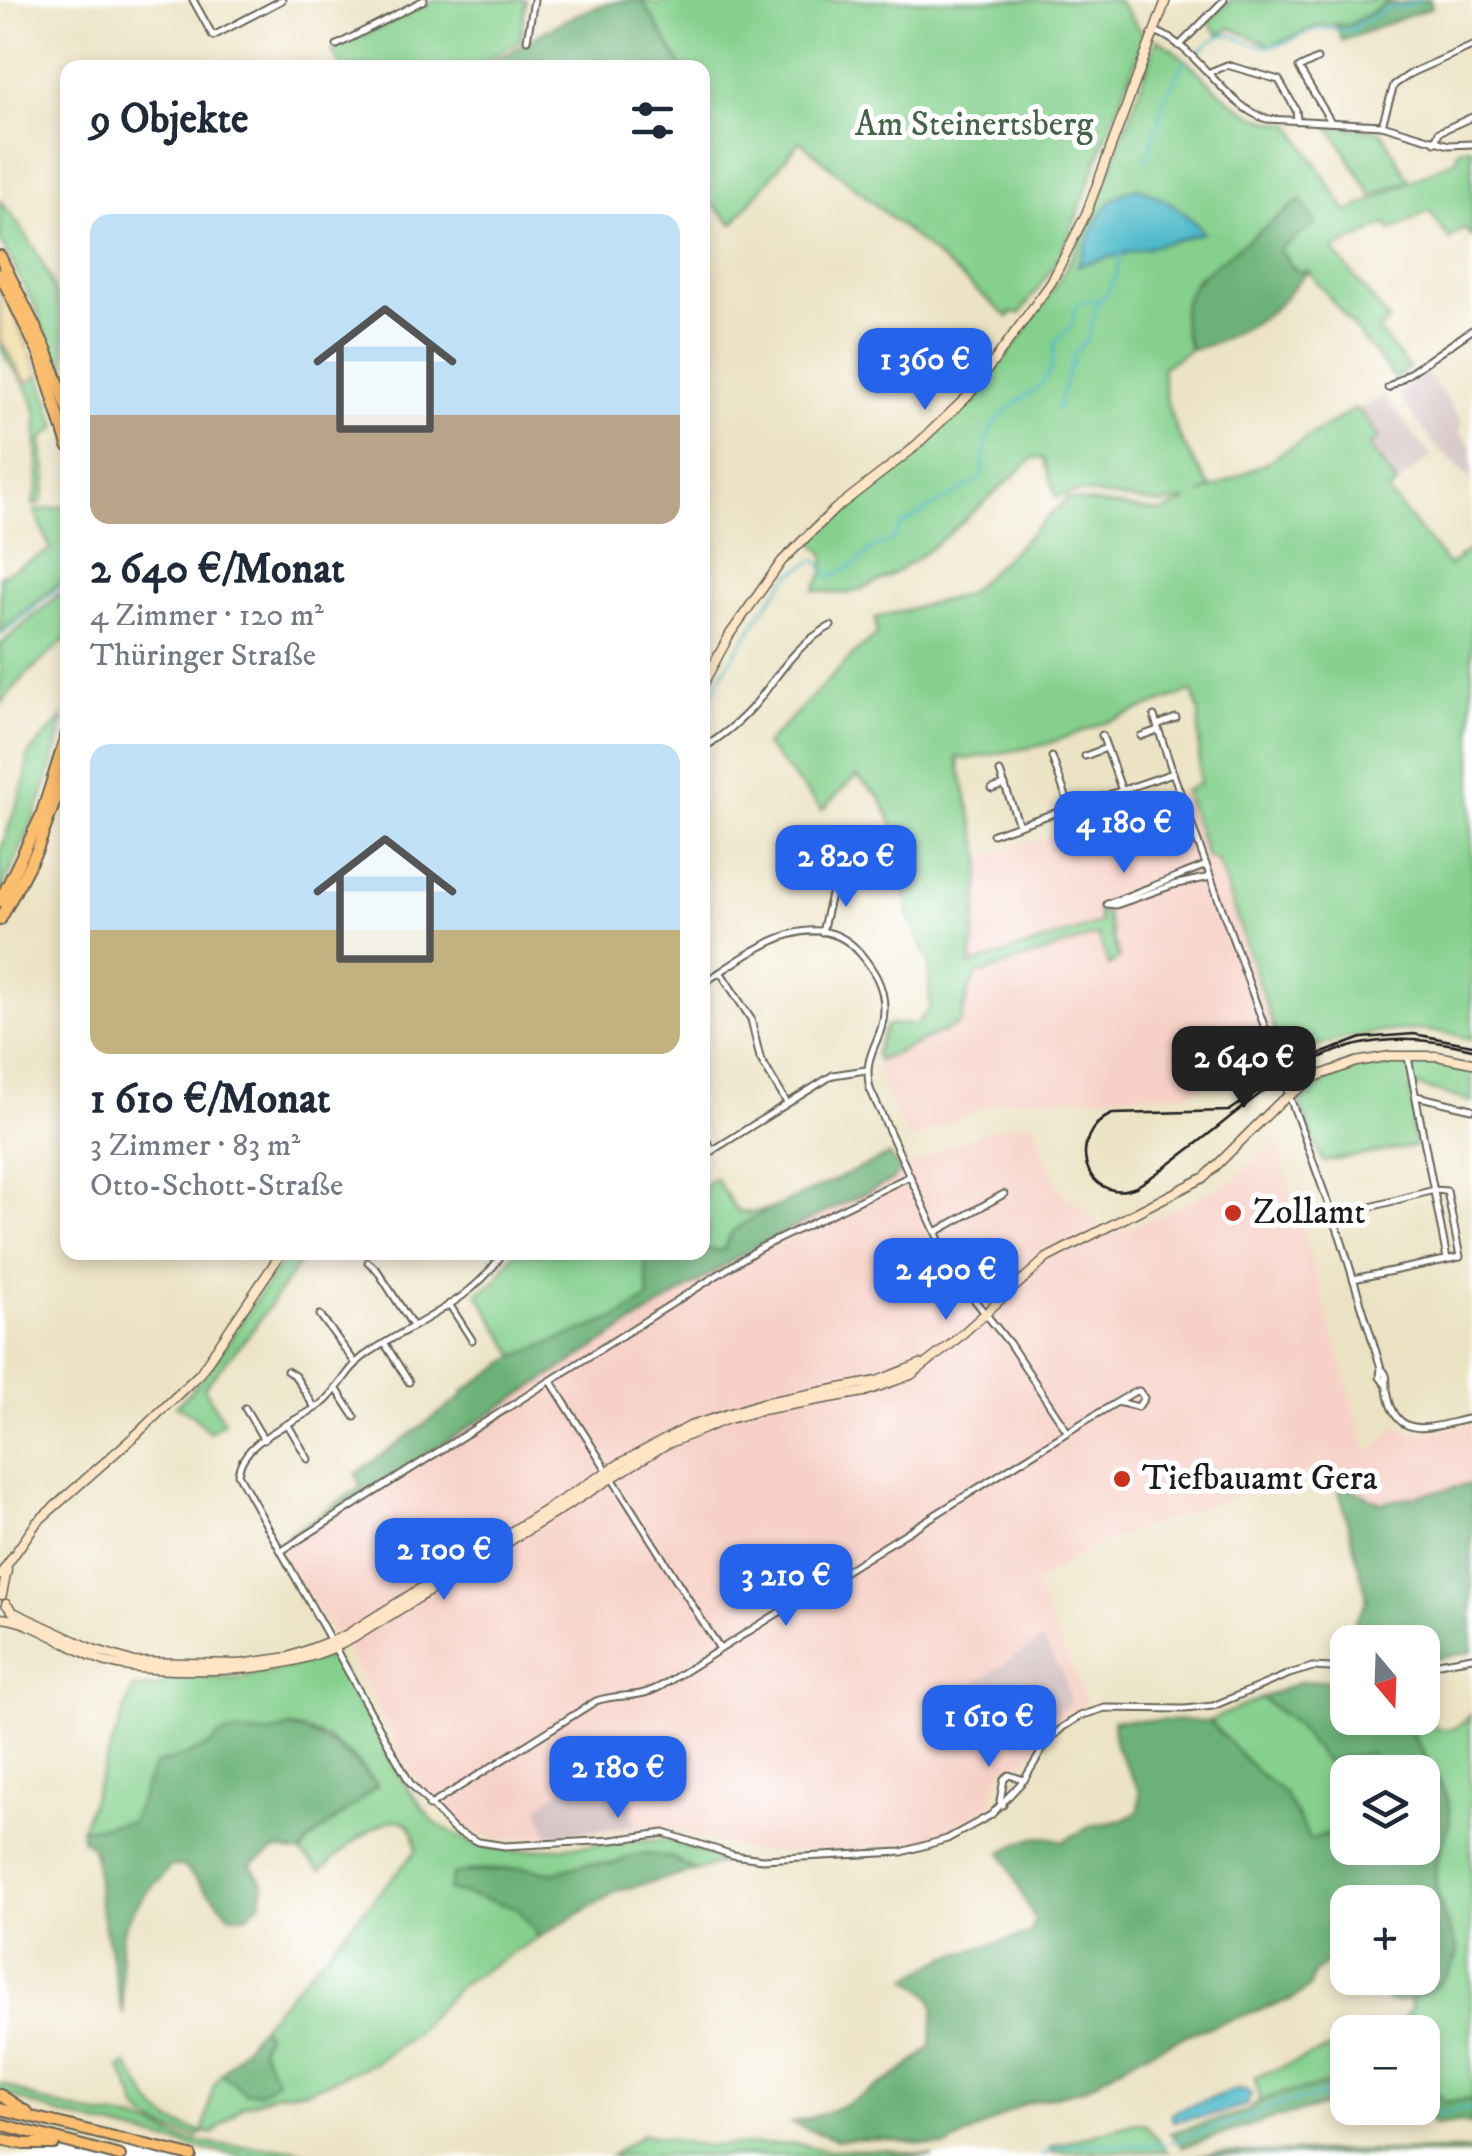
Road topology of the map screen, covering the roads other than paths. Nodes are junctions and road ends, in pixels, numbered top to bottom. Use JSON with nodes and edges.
{"nodes":[{"id":1,"x":193,"y":0,"type":"edge"},
{"id":2,"x":282,"y":0,"type":"edge"},
{"id":3,"x":424,"y":0,"type":"edge"},
{"id":4,"x":534,"y":0,"type":"edge"},
{"id":5,"x":1166,"y":0,"type":"edge"},
{"id":6,"x":1224,"y":0,"type":"edge"},
{"id":7,"x":1157,"y":32,"type":"junction"},
{"id":8,"x":527,"y":40,"type":"dead end"},
{"id":9,"x":337,"y":45,"type":"dead end"},
{"id":10,"x":1179,"y":46,"type":"junction"},
{"id":11,"x":1472,"y":46,"type":"edge"},
{"id":12,"x":1317,"y":59,"type":"dead end"},
{"id":13,"x":1210,"y":72,"type":"junction"},
{"id":14,"x":1472,"y":118,"type":"edge"},
{"id":15,"x":1297,"y":120,"type":"junction"},
{"id":16,"x":1331,"y":122,"type":"junction"},
{"id":17,"x":1382,"y":125,"type":"junction"},
{"id":18,"x":1435,"y":142,"type":"junction"},
{"id":19,"x":1472,"y":144,"type":"edge"},
{"id":20,"x":0,"y":256,"type":"edge"},
{"id":21,"x":0,"y":274,"type":"edge"},
{"id":22,"x":1472,"y":330,"type":"edge"},
{"id":23,"x":60,"y":387,"type":"edge"},
{"id":24,"x":1388,"y":388,"type":"dead end"},
{"id":25,"x":60,"y":420,"type":"edge"},
{"id":26,"x":831,"y":626,"type":"dead end"},
{"id":27,"x":710,"y":672,"type":"edge"},
{"id":28,"x":1154,"y":716,"type":"dead end"},
{"id":29,"x":1176,"y":718,"type":"dead end"},
{"id":30,"x":1158,"y":728,"type":"junction"},
{"id":31,"x":1102,"y":735,"type":"dead end"},
{"id":32,"x":1141,"y":736,"type":"dead end"},
{"id":33,"x":710,"y":744,"type":"edge"},
{"id":34,"x":1106,"y":748,"type":"junction"},
{"id":35,"x":1052,"y":756,"type":"dead end"},
{"id":36,"x":1084,"y":756,"type":"dead end"},
{"id":37,"x":60,"y":757,"type":"edge"},
{"id":38,"x":1000,"y":772,"type":"dead end"},
{"id":39,"x":1173,"y":773,"type":"junction"},
{"id":40,"x":1005,"y":785,"type":"junction"},
{"id":41,"x":60,"y":788,"type":"edge"},
{"id":42,"x":992,"y":790,"type":"dead end"},
{"id":43,"x":1122,"y":791,"type":"junction"},
{"id":44,"x":1070,"y":808,"type":"junction"},
{"id":45,"x":1019,"y":825,"type":"junction"},
{"id":46,"x":993,"y":834,"type":"dead end"},
{"id":47,"x":1204,"y":866,"type":"junction"},
{"id":48,"x":838,"y":869,"type":"dead end"},
{"id":49,"x":1210,"y":877,"type":"junction"},
{"id":50,"x":0,"y":901,"type":"edge"},
{"id":51,"x":0,"y":920,"type":"edge"},
{"id":52,"x":822,"y":932,"type":"junction"},
{"id":53,"x":721,"y":972,"type":"junction"},
{"id":54,"x":710,"y":979,"type":"edge"},
{"id":55,"x":1408,"y":1054,"type":"junction"},
{"id":56,"x":1472,"y":1063,"type":"edge"},
{"id":57,"x":866,"y":1070,"type":"junction"},
{"id":58,"x":1416,"y":1096,"type":"junction"},
{"id":59,"x":1288,"y":1097,"type":"junction"},
{"id":60,"x":786,"y":1103,"type":"junction"},
{"id":61,"x":1472,"y":1109,"type":"edge"},
{"id":62,"x":710,"y":1146,"type":"edge"},
{"id":63,"x":713,"y":1151,"type":"junction"},
{"id":64,"x":710,"y":1153,"type":"edge"},
{"id":65,"x":910,"y":1176,"type":"junction"},
{"id":66,"x":1434,"y":1190,"type":"junction"},
{"id":67,"x":1004,"y":1194,"type":"dead end"},
{"id":68,"x":1333,"y":1216,"type":"junction"},
{"id":69,"x":936,"y":1232,"type":"junction"},
{"id":70,"x":1448,"y":1259,"type":"junction"},
{"id":71,"x":277,"y":1260,"type":"edge"},
{"id":72,"x":497,"y":1260,"type":"edge"},
{"id":73,"x":368,"y":1262,"type":"dead end"},
{"id":74,"x":1353,"y":1279,"type":"junction"},
{"id":75,"x":449,"y":1304,"type":"junction"},
{"id":76,"x":984,"y":1313,"type":"junction"},
{"id":77,"x":320,"y":1315,"type":"dead end"},
{"id":78,"x":413,"y":1326,"type":"junction"},
{"id":79,"x":472,"y":1340,"type":"dead end"},
{"id":80,"x":384,"y":1344,"type":"junction"},
{"id":81,"x":356,"y":1364,"type":"junction"},
{"id":82,"x":287,"y":1371,"type":"dead end"},
{"id":83,"x":409,"y":1382,"type":"dead end"},
{"id":84,"x":552,"y":1382,"type":"junction"},
{"id":85,"x":336,"y":1388,"type":"junction"},
{"id":86,"x":1117,"y":1402,"type":"junction"},
{"id":87,"x":245,"y":1408,"type":"dead end"},
{"id":88,"x":315,"y":1408,"type":"junction"},
{"id":89,"x":355,"y":1417,"type":"dead end"},
{"id":90,"x":1472,"y":1418,"type":"edge"},
{"id":91,"x":288,"y":1425,"type":"junction"},
{"id":92,"x":1067,"y":1432,"type":"junction"},
{"id":93,"x":264,"y":1440,"type":"junction"},
{"id":94,"x":308,"y":1458,"type":"dead end"},
{"id":95,"x":610,"y":1474,"type":"junction"},
{"id":96,"x":283,"y":1550,"type":"junction"},
{"id":97,"x":10,"y":1561,"type":"junction"},
{"id":98,"x":0,"y":1575,"type":"edge"},
{"id":99,"x":3,"y":1597,"type":"edge"},
{"id":100,"x":0,"y":1618,"type":"edge"},
{"id":101,"x":334,"y":1644,"type":"junction"},
{"id":102,"x":720,"y":1649,"type":"junction"},
{"id":103,"x":1472,"y":1657,"type":"edge"},
{"id":104,"x":1440,"y":1663,"type":"edge"},
{"id":105,"x":1330,"y":1668,"type":"edge"},
{"id":106,"x":1024,"y":1780,"type":"junction"},
{"id":107,"x":1003,"y":1804,"type":"junction"},
{"id":108,"x":429,"y":1806,"type":"junction"},
{"id":109,"x":0,"y":2095,"type":"edge"},
{"id":110,"x":0,"y":2108,"type":"edge"},
{"id":111,"x":37,"y":2119,"type":"junction"},
{"id":112,"x":0,"y":2124,"type":"edge"},
{"id":113,"x":0,"y":2139,"type":"edge"},
{"id":114,"x":70,"y":2144,"type":"junction"},
{"id":115,"x":120,"y":2156,"type":"edge"},
{"id":116,"x":191,"y":2156,"type":"edge"}],
"edges":[{"from":1,"to":2,"type":"street"},
{"from":3,"to":9,"type":"street"},
{"from":4,"to":8,"type":"street"},
{"from":5,"to":7,"type":"main road"},
{"from":6,"to":10,"type":"street"},
{"from":7,"to":10,"type":"street"},
{"from":7,"to":27,"type":"main road"},
{"from":10,"to":13,"type":"street"},
{"from":11,"to":17,"type":"street"},
{"from":12,"to":16,"type":"street"},
{"from":13,"to":15,"type":"street"},
{"from":13,"to":15,"type":"street"},
{"from":14,"to":18,"type":"street"},
{"from":15,"to":16,"type":"street"},
{"from":16,"to":17,"type":"street"},
{"from":17,"to":18,"type":"street"},
{"from":18,"to":19,"type":"street"},
{"from":20,"to":23,"type":"highway"},
{"from":21,"to":25,"type":"highway"},
{"from":22,"to":24,"type":"street"},
{"from":26,"to":33,"type":"street"},
{"from":28,"to":30,"type":"street"},
{"from":29,"to":30,"type":"street"},
{"from":30,"to":32,"type":"street"},
{"from":30,"to":39,"type":"street"},
{"from":31,"to":34,"type":"street"},
{"from":34,"to":36,"type":"street"},
{"from":34,"to":43,"type":"street"},
{"from":35,"to":44,"type":"street"},
{"from":37,"to":50,"type":"highway"},
{"from":38,"to":40,"type":"street"},
{"from":39,"to":43,"type":"street"},
{"from":39,"to":47,"type":"street"},
{"from":40,"to":42,"type":"street"},
{"from":40,"to":45,"type":"street"},
{"from":41,"to":51,"type":"highway"},
{"from":43,"to":44,"type":"street"},
{"from":44,"to":45,"type":"street"},
{"from":45,"to":46,"type":"street"},
{"from":47,"to":49,"type":"street"},
{"from":47,"to":49,"type":"street"},
{"from":48,"to":52,"type":"street"},
{"from":49,"to":59,"type":"street"},
{"from":52,"to":53,"type":"street"},
{"from":52,"to":57,"type":"street"},
{"from":53,"to":54,"type":"street"},
{"from":53,"to":60,"type":"street"},
{"from":55,"to":56,"type":"main road"},
{"from":55,"to":58,"type":"street"},
{"from":55,"to":59,"type":"main road"},
{"from":57,"to":60,"type":"street"},
{"from":57,"to":65,"type":"street"},
{"from":58,"to":61,"type":"street"},
{"from":58,"to":66,"type":"street"},
{"from":59,"to":68,"type":"street"},
{"from":59,"to":76,"type":"main road"},
{"from":60,"to":63,"type":"street"},
{"from":62,"to":63,"type":"street"},
{"from":63,"to":64,"type":"street"},
{"from":65,"to":69,"type":"street"},
{"from":65,"to":84,"type":"street"},
{"from":66,"to":68,"type":"street"},
{"from":66,"to":70,"type":"street"},
{"from":66,"to":70,"type":"street"},
{"from":67,"to":69,"type":"street"},
{"from":68,"to":74,"type":"street"},
{"from":69,"to":76,"type":"street"},
{"from":70,"to":74,"type":"street"},
{"from":71,"to":97,"type":"main road"},
{"from":72,"to":75,"type":"street"},
{"from":73,"to":78,"type":"street"},
{"from":74,"to":90,"type":"street"},
{"from":75,"to":78,"type":"street"},
{"from":75,"to":79,"type":"street"},
{"from":76,"to":92,"type":"street"},
{"from":76,"to":95,"type":"main road"},
{"from":77,"to":81,"type":"street"},
{"from":78,"to":80,"type":"street"},
{"from":80,"to":81,"type":"street"},
{"from":80,"to":83,"type":"street"},
{"from":81,"to":85,"type":"street"},
{"from":82,"to":88,"type":"street"},
{"from":84,"to":95,"type":"street"},
{"from":84,"to":96,"type":"street"},
{"from":85,"to":88,"type":"street"},
{"from":85,"to":89,"type":"street"},
{"from":86,"to":86,"type":"street"},
{"from":86,"to":92,"type":"street"},
{"from":87,"to":93,"type":"street"},
{"from":88,"to":91,"type":"street"},
{"from":91,"to":93,"type":"street"},
{"from":91,"to":94,"type":"street"},
{"from":92,"to":102,"type":"street"},
{"from":93,"to":96,"type":"street"},
{"from":95,"to":101,"type":"main road"},
{"from":95,"to":102,"type":"street"},
{"from":96,"to":101,"type":"street"},
{"from":97,"to":98,"type":"main road"},
{"from":97,"to":99,"type":"main road"},
{"from":99,"to":100,"type":"main road"},
{"from":99,"to":101,"type":"main road"},
{"from":100,"to":101,"type":"main road"},
{"from":101,"to":108,"type":"street"},
{"from":102,"to":108,"type":"street"},
{"from":103,"to":104,"type":"street"},
{"from":105,"to":106,"type":"street"},
{"from":106,"to":107,"type":"street"},
{"from":106,"to":107,"type":"street"},
{"from":107,"to":108,"type":"street"},
{"from":109,"to":111,"type":"highway"},
{"from":110,"to":111,"type":"highway"},
{"from":111,"to":116,"type":"highway"},
{"from":112,"to":114,"type":"highway"},
{"from":113,"to":114,"type":"highway"},
{"from":114,"to":115,"type":"highway"}]}
